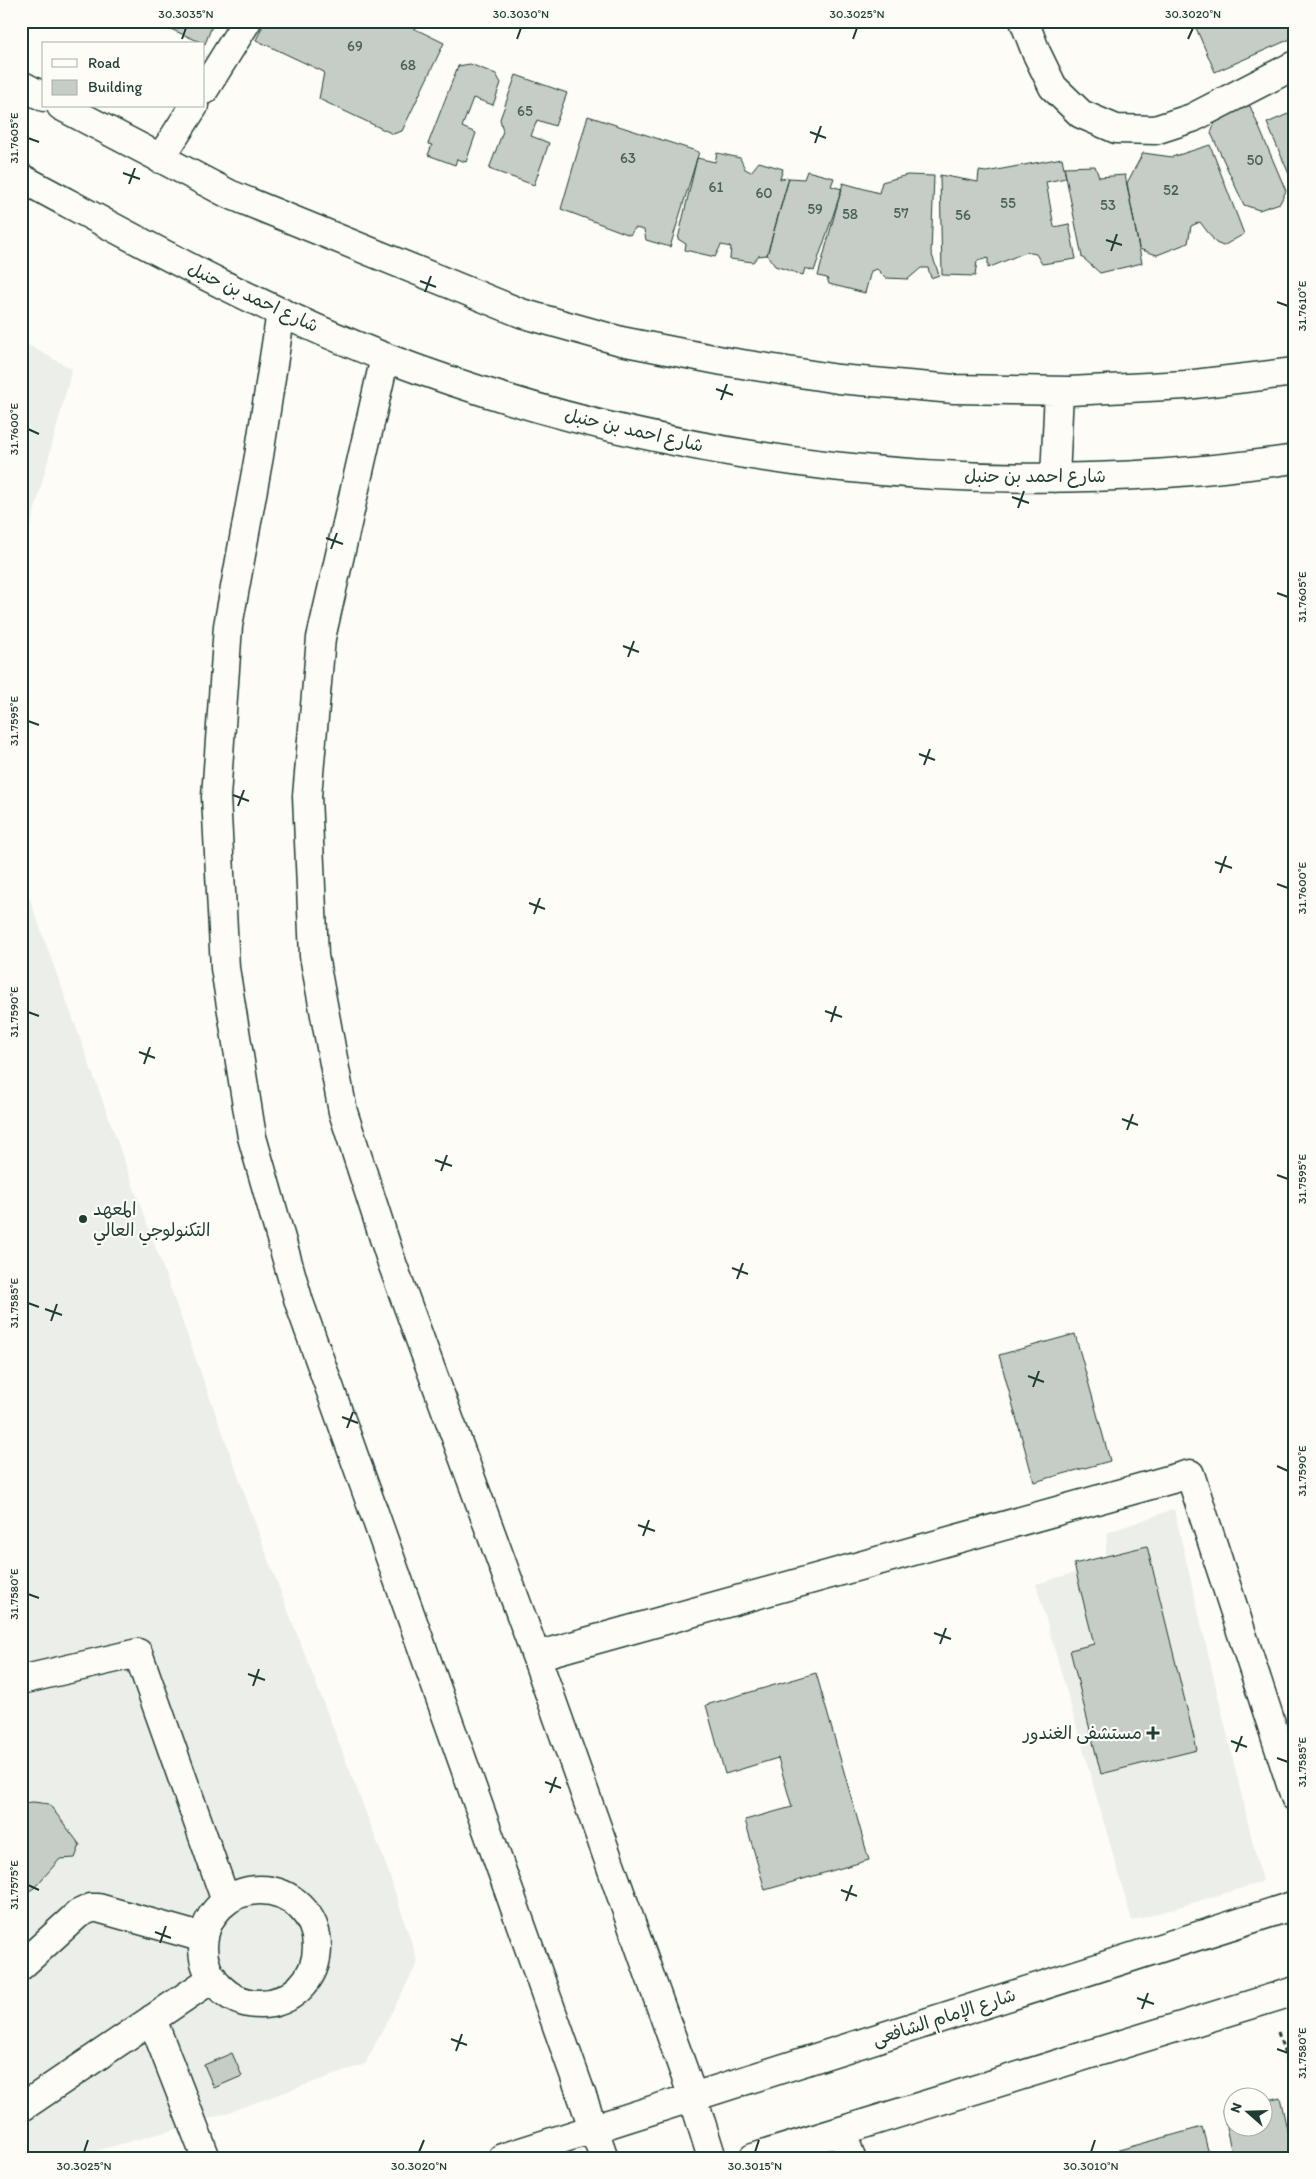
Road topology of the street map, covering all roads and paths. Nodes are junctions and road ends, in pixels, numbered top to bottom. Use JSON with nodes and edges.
{"nodes":[{"id":1,"x":247,"y":21,"type":"edge"},
{"id":2,"x":1024,"y":21,"type":"edge"},
{"id":3,"x":1295,"y":65,"type":"edge"},
{"id":4,"x":21,"y":85,"type":"edge"},
{"id":5,"x":205,"y":88,"type":"edge"},
{"id":6,"x":42,"y":96,"type":"edge"},
{"id":7,"x":65,"y":108,"type":"edge"},
{"id":8,"x":193,"y":108,"type":"edge"},
{"id":9,"x":160,"y":159,"type":"junction"},
{"id":10,"x":21,"y":178,"type":"edge"},
{"id":11,"x":281,"y":312,"type":"junction"},
{"id":12,"x":385,"y":357,"type":"junction"},
{"id":13,"x":1295,"y":372,"type":"edge"},
{"id":14,"x":1059,"y":391,"type":"junction"},
{"id":15,"x":1295,"y":459,"type":"edge"},
{"id":16,"x":1055,"y":478,"type":"junction"},
{"id":17,"x":536,"y":1656,"type":"junction"},
{"id":18,"x":21,"y":1680,"type":"edge"},
{"id":19,"x":1295,"y":1797,"type":"edge"},
{"id":20,"x":226,"y":1901,"type":"junction"},
{"id":21,"x":1295,"y":1905,"type":"edge"},
{"id":22,"x":204,"y":1938,"type":"junction"},
{"id":23,"x":21,"y":1966,"type":"edge"},
{"id":24,"x":213,"y":1978,"type":"junction"},
{"id":25,"x":1295,"y":1991,"type":"edge"},
{"id":26,"x":1268,"y":1999,"type":"junction"},
{"id":27,"x":152,"y":2019,"type":"junction"},
{"id":28,"x":1295,"y":2087,"type":"edge"},
{"id":29,"x":693,"y":2097,"type":"junction"},
{"id":30,"x":21,"y":2108,"type":"edge"},
{"id":31,"x":594,"y":2128,"type":"junction"},
{"id":32,"x":842,"y":2131,"type":"junction"},
{"id":33,"x":206,"y":2158,"type":"edge"},
{"id":34,"x":502,"y":2158,"type":"edge"},
{"id":35,"x":604,"y":2158,"type":"edge"},
{"id":36,"x":712,"y":2158,"type":"edge"},
{"id":37,"x":753,"y":2158,"type":"edge"},
{"id":38,"x":851,"y":2158,"type":"edge"}],
"edges":[{"from":1,"to":5,"type":"street"},
{"from":2,"to":3,"type":"street"},
{"from":4,"to":6,"type":"street"},
{"from":7,"to":9,"type":"street"},
{"from":8,"to":9,"type":"street"},
{"from":9,"to":14,"type":"street"},
{"from":10,"to":11,"type":"street","name":"شارع احمد بن حنبل"},
{"from":11,"to":12,"type":"street","name":"شارع احمد بن حنبل"},
{"from":11,"to":31,"type":"street"},
{"from":12,"to":16,"type":"street","name":"شارع احمد بن حنبل"},
{"from":12,"to":17,"type":"street"},
{"from":13,"to":14,"type":"street"},
{"from":14,"to":16,"type":"street"},
{"from":15,"to":16,"type":"street","name":"شارع احمد بن حنبل"},
{"from":17,"to":19,"type":"street"},
{"from":17,"to":29,"type":"street"},
{"from":18,"to":20,"type":"street"},
{"from":20,"to":22,"type":"street"},
{"from":20,"to":24,"type":"street"},
{"from":21,"to":29,"type":"street","name":"شارع الإمام الشافعى"},
{"from":22,"to":23,"type":"street"},
{"from":22,"to":24,"type":"street"},
{"from":24,"to":27,"type":"street"},
{"from":25,"to":26,"type":"street"},
{"from":26,"to":28,"type":"path"},
{"from":26,"to":32,"type":"street"},
{"from":27,"to":30,"type":"street"},
{"from":27,"to":33,"type":"street"},
{"from":29,"to":31,"type":"street","name":"شارع الإمام الشافعى"},
{"from":29,"to":36,"type":"street"},
{"from":31,"to":34,"type":"street","name":"شارع الإمام الشافعى"},
{"from":31,"to":35,"type":"street"},
{"from":32,"to":37,"type":"street"},
{"from":32,"to":38,"type":"street"}]}
